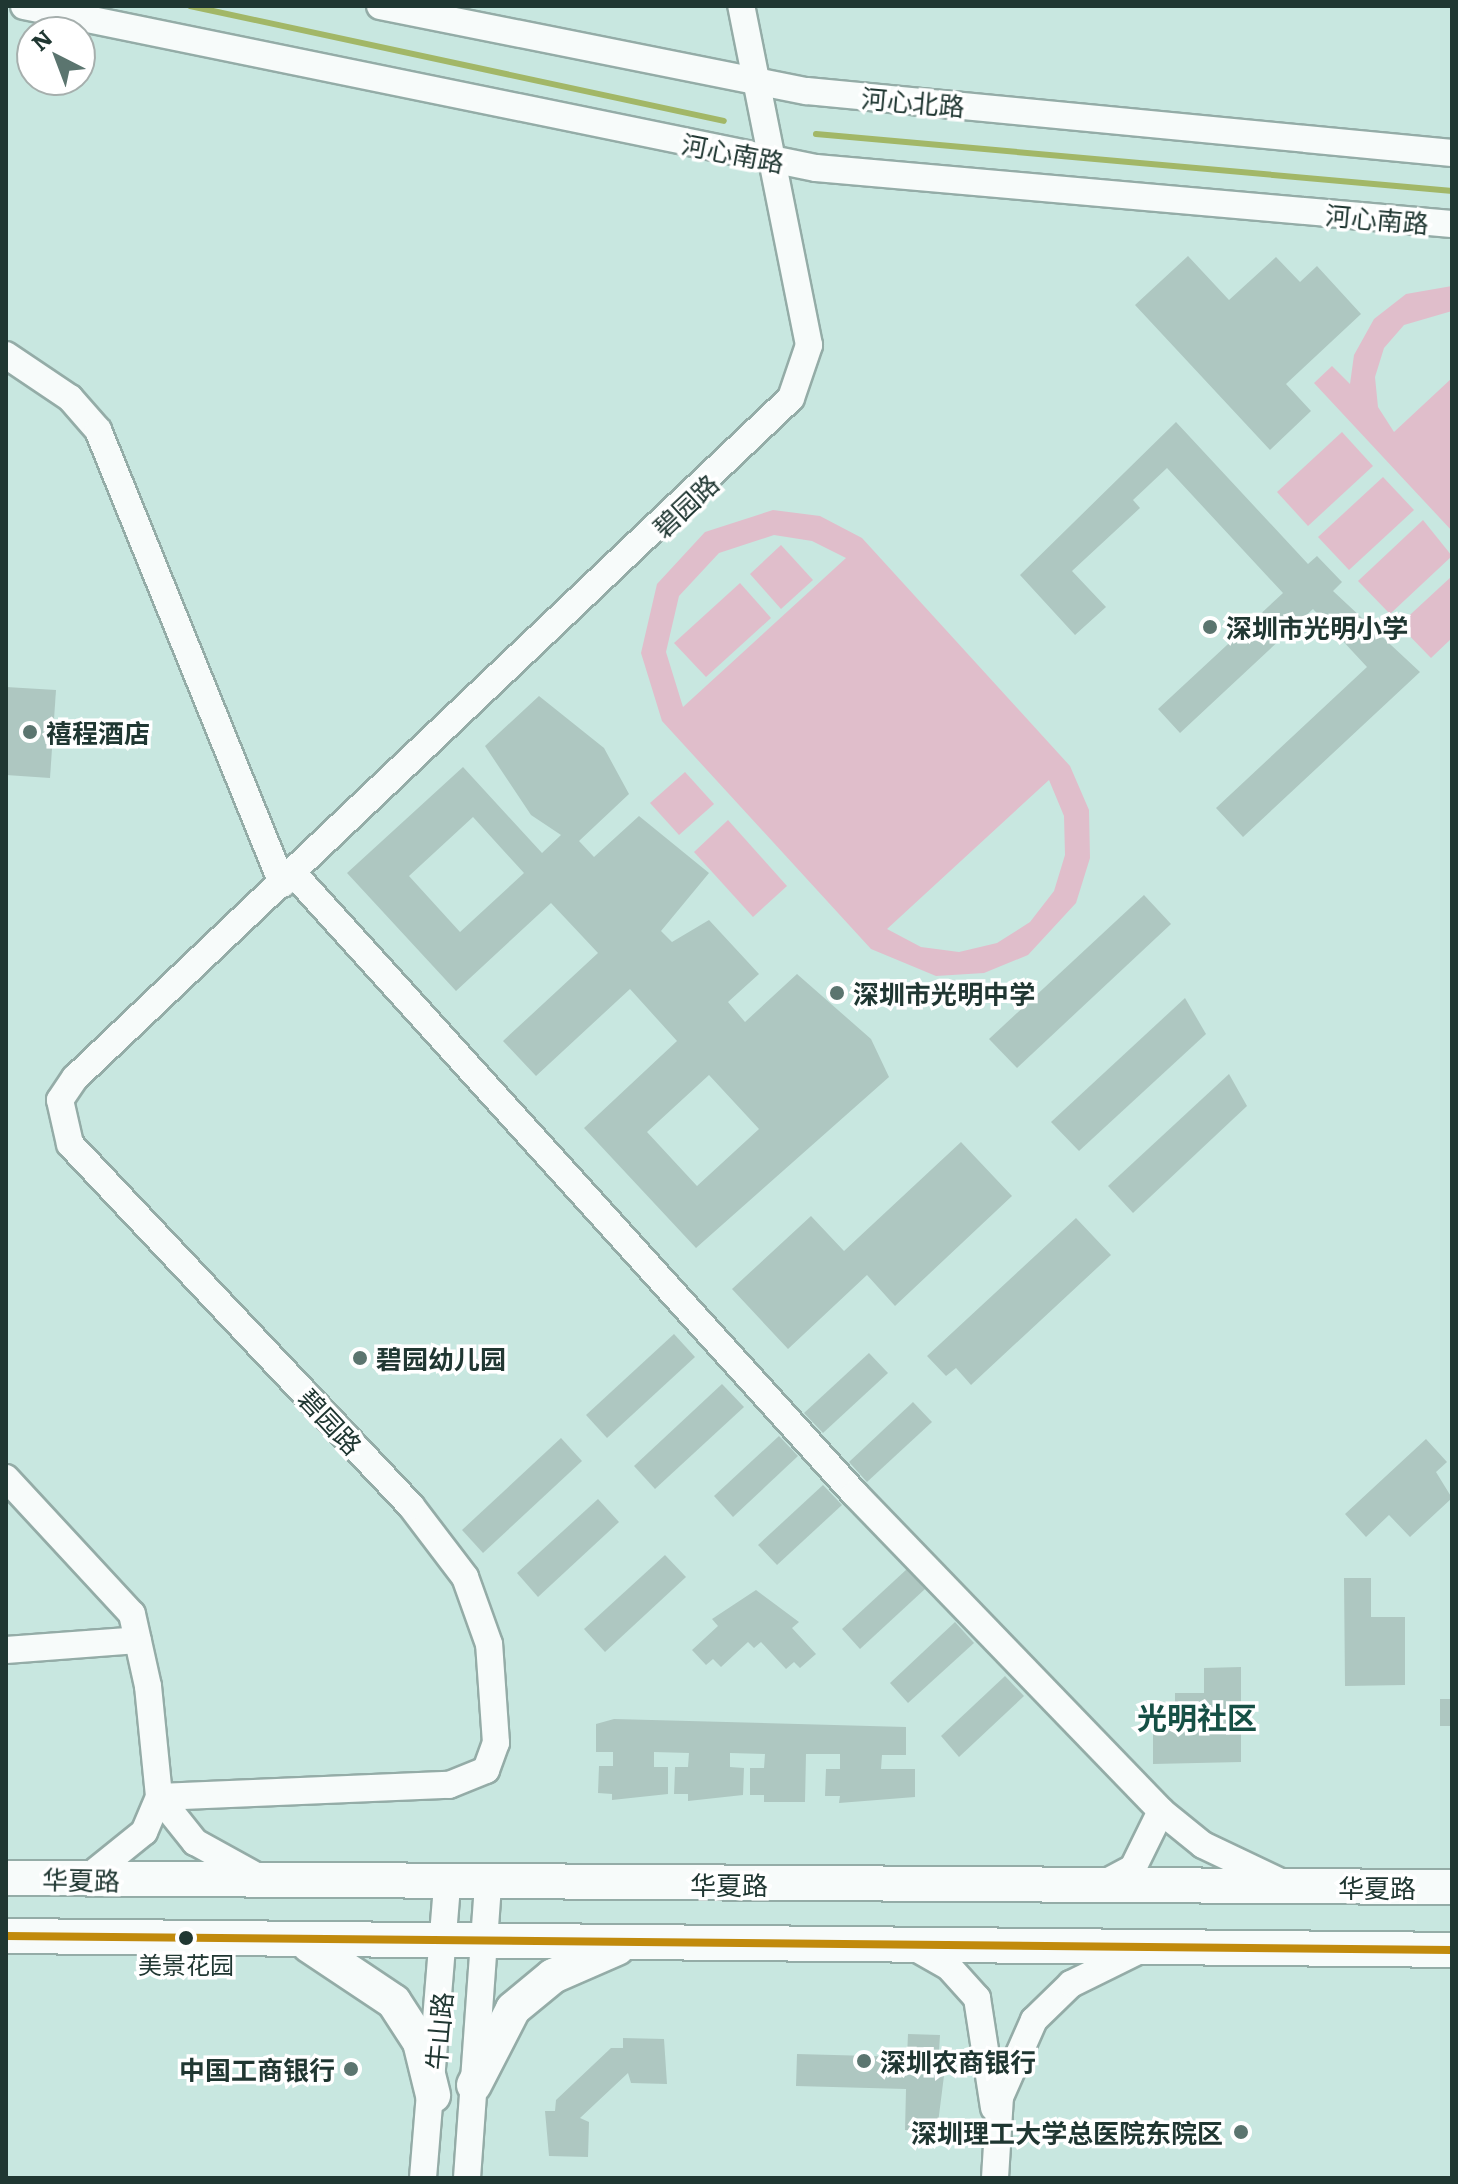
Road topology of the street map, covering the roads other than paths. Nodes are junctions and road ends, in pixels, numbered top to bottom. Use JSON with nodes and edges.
{"nodes":[{"id":1,"x":24,"y":6,"type":"edge"},
{"id":2,"x":380,"y":6,"type":"edge"},
{"id":3,"x":741,"y":6,"type":"edge"},
{"id":4,"x":756,"y":83,"type":"junction"},
{"id":5,"x":1452,"y":153,"type":"edge"},
{"id":6,"x":770,"y":160,"type":"junction"},
{"id":7,"x":1452,"y":224,"type":"edge"},
{"id":8,"x":6,"y":355,"type":"edge"},
{"id":9,"x":287,"y":878,"type":"junction"},
{"id":10,"x":6,"y":1478,"type":"edge"},
{"id":11,"x":138,"y":1640,"type":"junction"},
{"id":12,"x":6,"y":1650,"type":"edge"},
{"id":13,"x":159,"y":1797,"type":"junction"},
{"id":14,"x":1161,"y":1811,"type":"junction"},
{"id":15,"x":6,"y":1878,"type":"edge"},
{"id":16,"x":86,"y":1879,"type":"junction"},
{"id":17,"x":268,"y":1882,"type":"junction"},
{"id":18,"x":447,"y":1883,"type":"junction"},
{"id":19,"x":488,"y":1883,"type":"junction"},
{"id":20,"x":1101,"y":1885,"type":"junction"},
{"id":21,"x":1291,"y":1886,"type":"junction"},
{"id":22,"x":1452,"y":1887,"type":"edge"},
{"id":23,"x":6,"y":1936,"type":"edge"},
{"id":24,"x":446,"y":1940,"type":"junction"},
{"id":25,"x":485,"y":1940,"type":"junction"},
{"id":26,"x":301,"y":1941,"type":"junction"},
{"id":27,"x":633,"y":1942,"type":"junction"},
{"id":28,"x":909,"y":1945,"type":"junction"},
{"id":29,"x":1147,"y":1947,"type":"junction"},
{"id":30,"x":1452,"y":1950,"type":"edge"},
{"id":31,"x":474,"y":2085,"type":"junction"},
{"id":32,"x":433,"y":2095,"type":"junction"},
{"id":33,"x":996,"y":2123,"type":"junction"},
{"id":34,"x":423,"y":2178,"type":"edge"},
{"id":35,"x":467,"y":2178,"type":"edge"},
{"id":36,"x":995,"y":2178,"type":"edge"}],
"edges":[{"from":1,"to":6,"type":"street","name":"河心南路"},
{"from":2,"to":4,"type":"street","name":"河心北路"},
{"from":3,"to":4,"type":"street","name":"碧园路"},
{"from":4,"to":5,"type":"street","name":"河心北路"},
{"from":4,"to":6,"type":"street","name":"碧园路"},
{"from":6,"to":7,"type":"street","name":"河心南路"},
{"from":6,"to":9,"type":"street","name":"碧园路"},
{"from":8,"to":9,"type":"street"},
{"from":9,"to":13,"type":"street","name":"碧园路"},
{"from":9,"to":14,"type":"street"},
{"from":10,"to":11,"type":"street"},
{"from":11,"to":12,"type":"street"},
{"from":11,"to":13,"type":"street"},
{"from":13,"to":16,"type":"street"},
{"from":13,"to":17,"type":"street"},
{"from":14,"to":20,"type":"street"},
{"from":14,"to":21,"type":"street"},
{"from":15,"to":16,"type":"main road","name":"华夏路"},
{"from":16,"to":17,"type":"main road","name":"华夏路"},
{"from":17,"to":18,"type":"main road","name":"华夏路"},
{"from":18,"to":19,"type":"main road","name":"华夏路"},
{"from":18,"to":24,"type":"street","name":"牛山路"},
{"from":19,"to":20,"type":"main road","name":"华夏路"},
{"from":19,"to":25,"type":"street","name":"牛山路"},
{"from":20,"to":21,"type":"main road","name":"华夏路"},
{"from":21,"to":22,"type":"main road","name":"华夏路"},
{"from":23,"to":26,"type":"main road"},
{"from":24,"to":25,"type":"main road"},
{"from":24,"to":26,"type":"main road"},
{"from":24,"to":32,"type":"street","name":"牛山路"},
{"from":25,"to":27,"type":"main road"},
{"from":25,"to":31,"type":"street","name":"牛山路"},
{"from":26,"to":32,"type":"main road"},
{"from":27,"to":28,"type":"main road"},
{"from":27,"to":31,"type":"main road"},
{"from":28,"to":29,"type":"main road"},
{"from":28,"to":33,"type":"street"},
{"from":29,"to":30,"type":"main road"},
{"from":29,"to":33,"type":"street"},
{"from":31,"to":35,"type":"street","name":"牛山路"},
{"from":32,"to":34,"type":"street","name":"牛山路"},
{"from":33,"to":36,"type":"street"}]}
